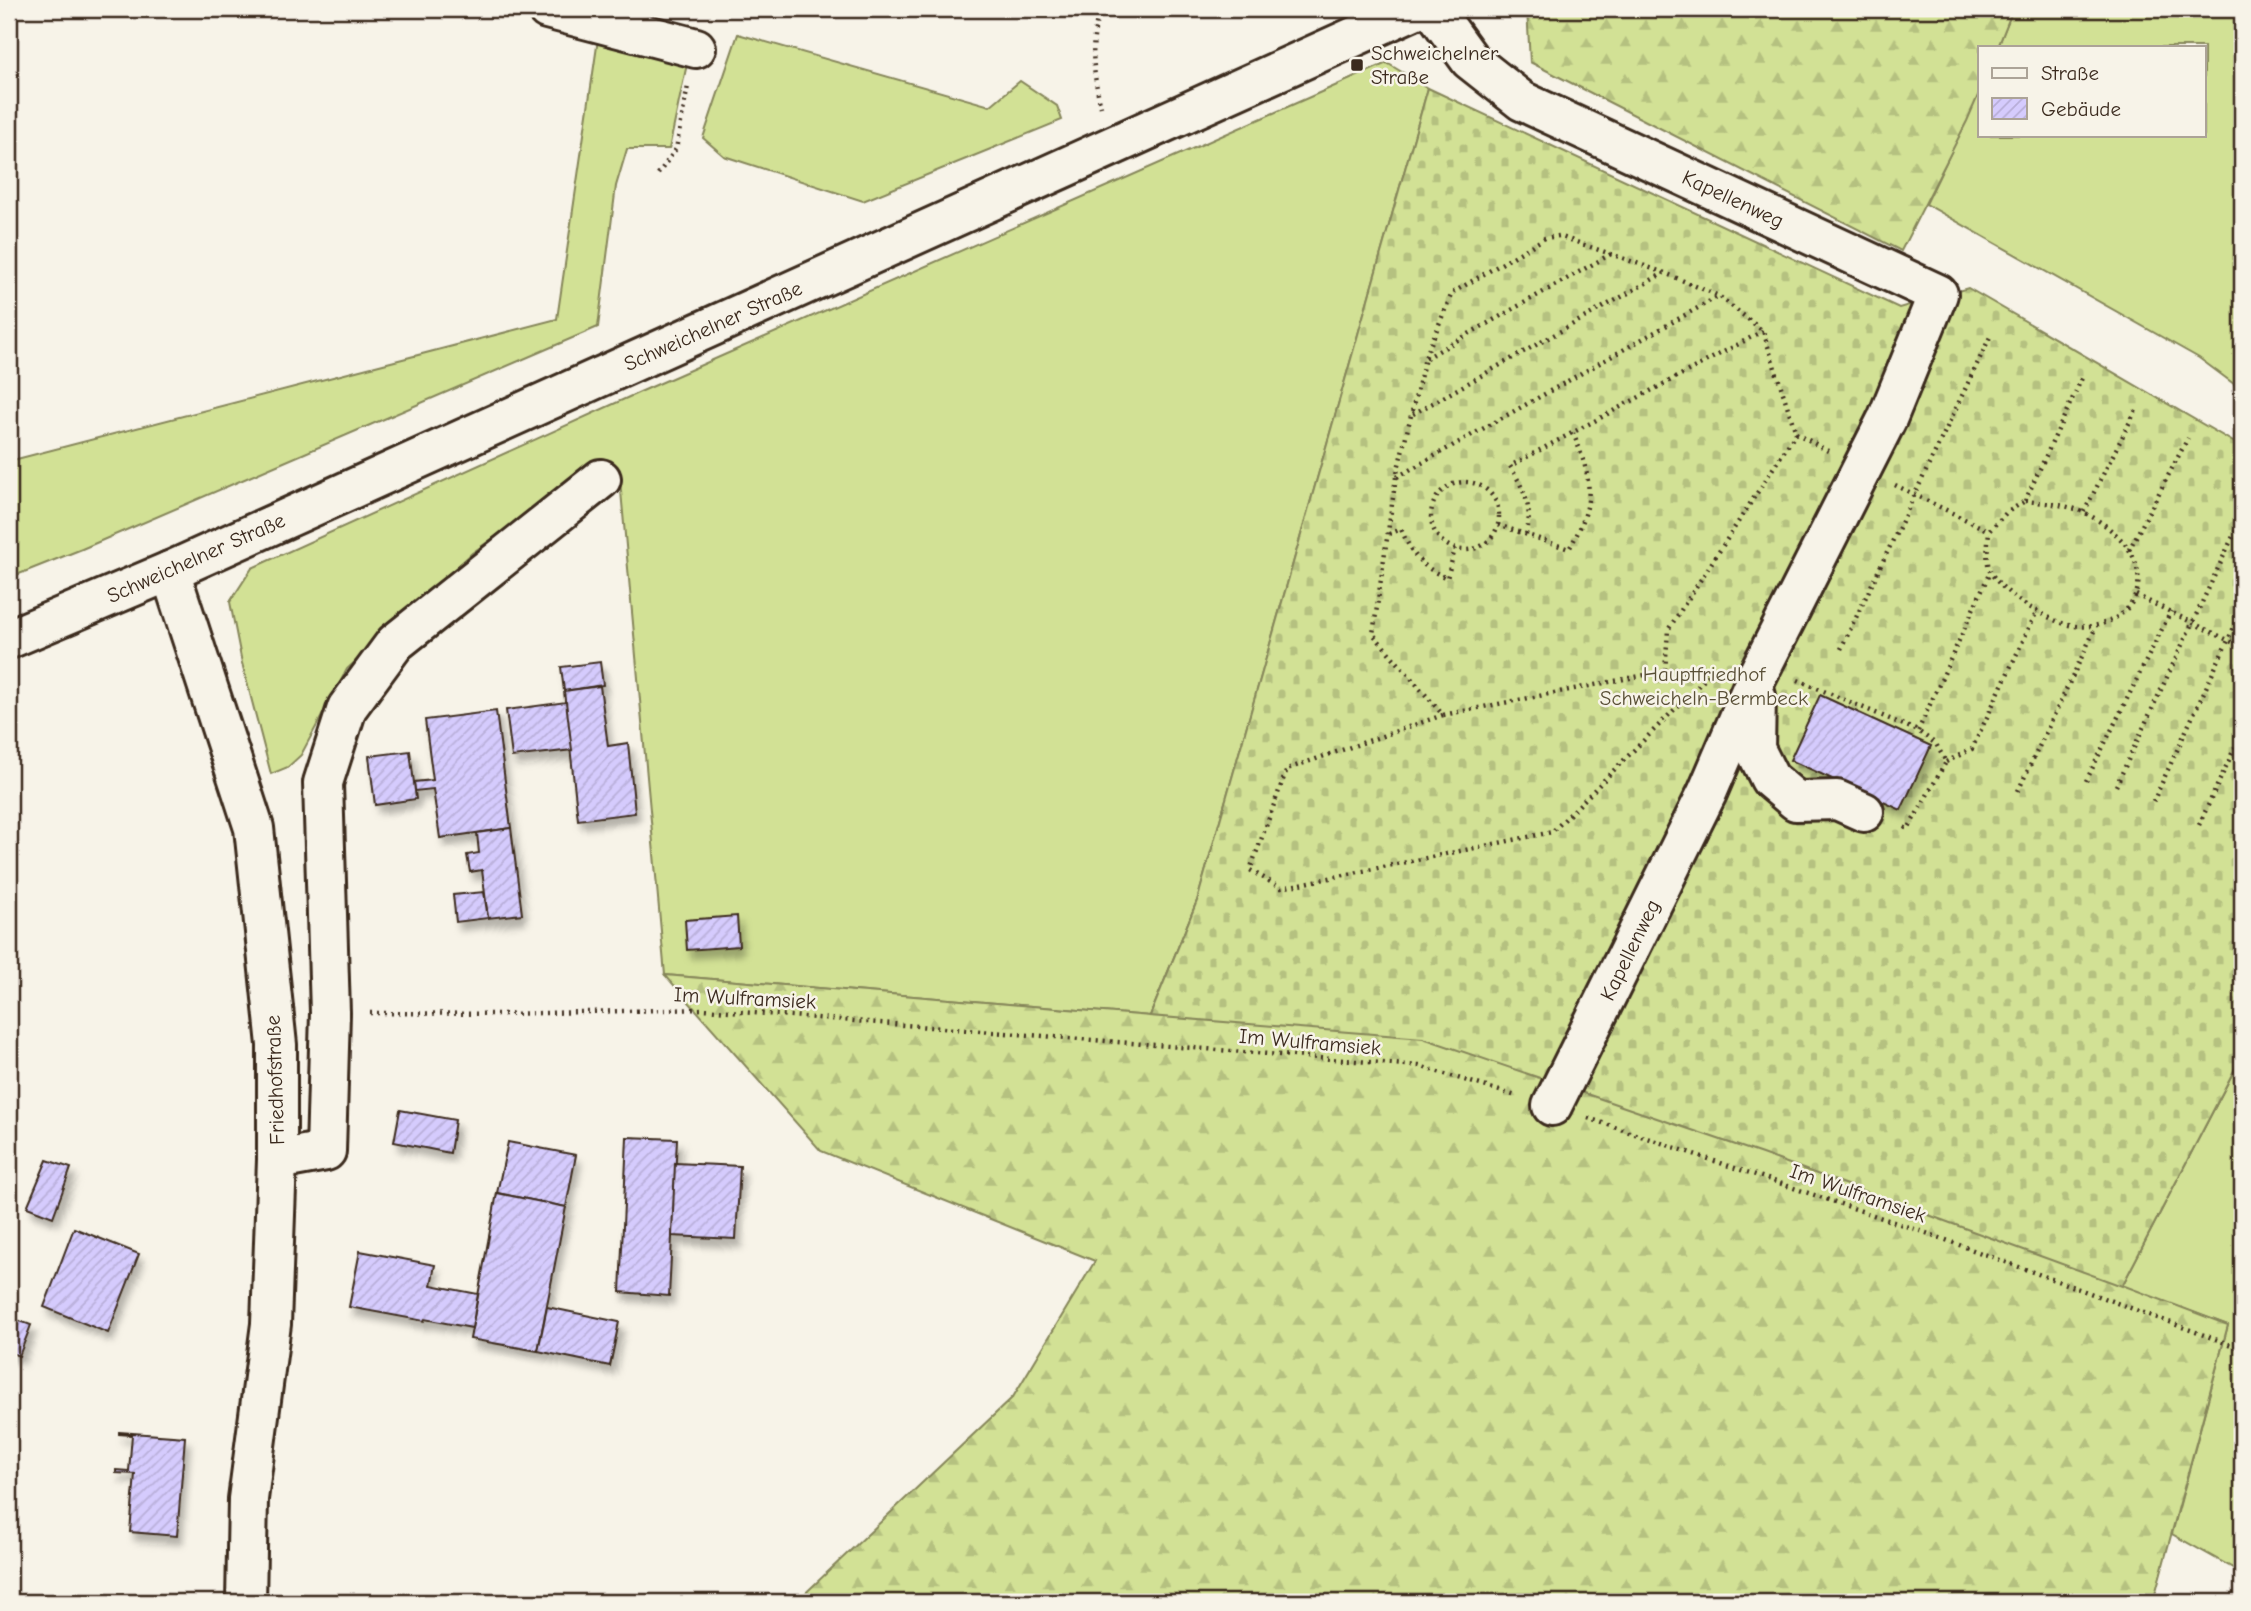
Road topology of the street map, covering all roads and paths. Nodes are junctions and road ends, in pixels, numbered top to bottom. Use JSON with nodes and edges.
{"nodes":[{"id":1,"x":547,"y":9,"type":"edge"},
{"id":2,"x":1100,"y":9,"type":"edge"},
{"id":3,"x":1416,"y":9,"type":"edge"},
{"id":4,"x":1433,"y":9,"type":"edge"},
{"id":5,"x":696,"y":47,"type":"joint"},
{"id":6,"x":1111,"y":145,"type":"junction"},
{"id":7,"x":658,"y":174,"type":"dead end"},
{"id":8,"x":1611,"y":253,"type":"junction"},
{"id":9,"x":1665,"y":272,"type":"junction"},
{"id":10,"x":1719,"y":296,"type":"junction"},
{"id":11,"x":1763,"y":331,"type":"junction"},
{"id":12,"x":1990,"y":337,"type":"dead end"},
{"id":13,"x":1425,"y":358,"type":"junction"},
{"id":14,"x":2082,"y":378,"type":"dead end"},
{"id":15,"x":2138,"y":406,"type":"dead end"},
{"id":16,"x":1413,"y":414,"type":"junction"},
{"id":17,"x":1573,"y":433,"type":"junction"},
{"id":18,"x":2188,"y":438,"type":"dead end"},
{"id":19,"x":1862,"y":470,"type":"junction"},
{"id":20,"x":1396,"y":477,"type":"junction"},
{"id":21,"x":601,"y":479,"type":"dead end"},
{"id":22,"x":1915,"y":495,"type":"junction"},
{"id":23,"x":2025,"y":501,"type":"junction"},
{"id":24,"x":2084,"y":512,"type":"junction"},
{"id":25,"x":2242,"y":517,"type":"edge"},
{"id":26,"x":1498,"y":525,"type":"junction"},
{"id":27,"x":1989,"y":531,"type":"junction"},
{"id":28,"x":1389,"y":534,"type":"junction"},
{"id":29,"x":1525,"y":534,"type":"junction"},
{"id":30,"x":1455,"y":549,"type":"junction"},
{"id":31,"x":2129,"y":550,"type":"junction"},
{"id":32,"x":170,"y":570,"type":"junction"},
{"id":33,"x":1990,"y":572,"type":"junction"},
{"id":34,"x":2136,"y":595,"type":"junction"},
{"id":35,"x":2242,"y":610,"type":"edge"},
{"id":36,"x":2037,"y":611,"type":"junction"},
{"id":37,"x":2171,"y":611,"type":"junction"},
{"id":38,"x":2193,"y":622,"type":"junction"},
{"id":39,"x":2096,"y":627,"type":"junction"},
{"id":40,"x":9,"y":639,"type":"edge"},
{"id":41,"x":2228,"y":639,"type":"junction"},
{"id":42,"x":2242,"y":647,"type":"edge"},
{"id":43,"x":1841,"y":649,"type":"dead end"},
{"id":44,"x":1665,"y":671,"type":"junction"},
{"id":45,"x":1711,"y":673,"type":"junction"},
{"id":46,"x":1757,"y":676,"type":"junction"},
{"id":47,"x":1443,"y":715,"type":"junction"},
{"id":48,"x":1918,"y":731,"type":"junction"},
{"id":49,"x":2242,"y":732,"type":"edge"},
{"id":50,"x":1946,"y":762,"type":"junction"},
{"id":51,"x":2086,"y":780,"type":"dead end"},
{"id":52,"x":2116,"y":786,"type":"dead end"},
{"id":53,"x":2018,"y":791,"type":"dead end"},
{"id":54,"x":2153,"y":802,"type":"dead end"},
{"id":55,"x":1864,"y":812,"type":"joint"},
{"id":56,"x":2199,"y":825,"type":"dead end"},
{"id":57,"x":330,"y":1013,"type":"junction"},
{"id":58,"x":1552,"y":1106,"type":"junction"},
{"id":59,"x":277,"y":1160,"type":"junction"},
{"id":60,"x":2242,"y":1349,"type":"edge"},
{"id":61,"x":246,"y":1602,"type":"edge"}],
"edges":[{"from":1,"to":5,"type":"street"},
{"from":2,"to":6,"type":"path"},
{"from":3,"to":6,"type":"street","name":"Schweichelner Straße"},
{"from":4,"to":19,"type":"street","name":"Kapellenweg"},
{"from":5,"to":7,"type":"path"},
{"from":6,"to":32,"type":"street","name":"Schweichelner Straße"},
{"from":8,"to":9,"type":"path"},
{"from":8,"to":13,"type":"path"},
{"from":8,"to":13,"type":"path"},
{"from":9,"to":10,"type":"path"},
{"from":9,"to":16,"type":"path"},
{"from":10,"to":11,"type":"path"},
{"from":10,"to":20,"type":"path"},
{"from":11,"to":17,"type":"path"},
{"from":11,"to":44,"type":"path"},
{"from":12,"to":22,"type":"path"},
{"from":13,"to":16,"type":"path"},
{"from":14,"to":23,"type":"path"},
{"from":15,"to":24,"type":"path"},
{"from":16,"to":20,"type":"path"},
{"from":17,"to":29,"type":"path"},
{"from":17,"to":29,"type":"path"},
{"from":18,"to":31,"type":"path"},
{"from":19,"to":22,"type":"path"},
{"from":19,"to":46,"type":"street","name":"Kapellenweg"},
{"from":20,"to":28,"type":"path"},
{"from":21,"to":57,"type":"street"},
{"from":22,"to":27,"type":"path"},
{"from":22,"to":43,"type":"path"},
{"from":23,"to":24,"type":"path"},
{"from":23,"to":27,"type":"path"},
{"from":24,"to":31,"type":"path"},
{"from":25,"to":38,"type":"path"},
{"from":26,"to":29,"type":"path"},
{"from":26,"to":30,"type":"path"},
{"from":26,"to":30,"type":"path"},
{"from":27,"to":33,"type":"path"},
{"from":28,"to":30,"type":"path"},
{"from":28,"to":47,"type":"path"},
{"from":31,"to":34,"type":"path"},
{"from":32,"to":40,"type":"street","name":"Schweichelner Straße"},
{"from":32,"to":59,"type":"street","name":"Friedhofstraße"},
{"from":33,"to":36,"type":"path"},
{"from":33,"to":48,"type":"path"},
{"from":34,"to":37,"type":"path"},
{"from":34,"to":39,"type":"path"},
{"from":35,"to":41,"type":"path"},
{"from":36,"to":39,"type":"path"},
{"from":36,"to":50,"type":"path"},
{"from":37,"to":38,"type":"path"},
{"from":37,"to":51,"type":"path"},
{"from":38,"to":41,"type":"path"},
{"from":38,"to":52,"type":"path"},
{"from":39,"to":53,"type":"path"},
{"from":41,"to":42,"type":"path"},
{"from":41,"to":54,"type":"path"},
{"from":44,"to":45,"type":"path"},
{"from":44,"to":47,"type":"path"},
{"from":45,"to":46,"type":"path"},
{"from":45,"to":47,"type":"path"},
{"from":46,"to":48,"type":"path"},
{"from":46,"to":55,"type":"street"},
{"from":46,"to":58,"type":"street","name":"Kapellenweg"},
{"from":48,"to":50,"type":"path"},
{"from":49,"to":56,"type":"path"},
{"from":50,"to":55,"type":"path"},
{"from":57,"to":58,"type":"path","name":"Im Wulframsiek"},
{"from":57,"to":59,"type":"street"},
{"from":58,"to":60,"type":"path","name":"Im Wulframsiek"},
{"from":59,"to":61,"type":"street","name":"Friedhofstraße"}]}
